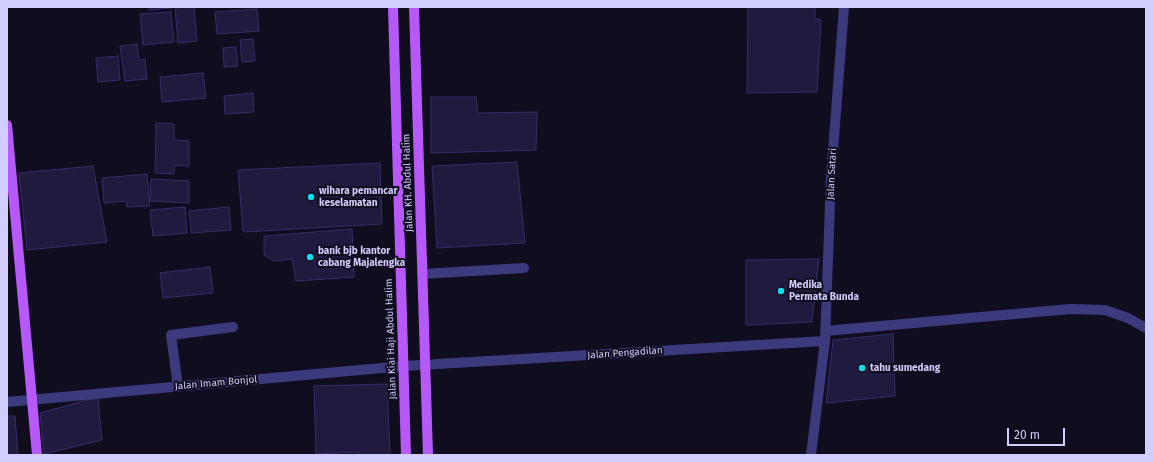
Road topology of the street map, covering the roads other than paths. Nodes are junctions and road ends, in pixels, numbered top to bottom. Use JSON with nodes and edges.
{"nodes":[{"id":1,"x":393,"y":7,"type":"edge"},
{"id":2,"x":414,"y":7,"type":"edge"},
{"id":3,"x":844,"y":7,"type":"edge"},
{"id":4,"x":7,"y":125,"type":"edge"},
{"id":5,"x":524,"y":268,"type":"dead end"},
{"id":6,"x":422,"y":274,"type":"junction"},
{"id":7,"x":233,"y":327,"type":"dead end"},
{"id":8,"x":1146,"y":328,"type":"edge"},
{"id":9,"x":825,"y":336,"type":"junction"},
{"id":10,"x":425,"y":365,"type":"junction"},
{"id":11,"x":404,"y":366,"type":"junction"},
{"id":12,"x":178,"y":387,"type":"junction"},
{"id":13,"x":32,"y":400,"type":"junction"},
{"id":14,"x":7,"y":402,"type":"edge"},
{"id":15,"x":37,"y":455,"type":"edge"},
{"id":16,"x":406,"y":455,"type":"edge"},
{"id":17,"x":428,"y":455,"type":"edge"},
{"id":18,"x":811,"y":455,"type":"edge"}],
"edges":[{"from":1,"to":11,"type":"main road","name":"Jalan Kiai Haji Abdul Halim"},
{"from":2,"to":6,"type":"main road","name":"Jalan KH. Abdul Halim"},
{"from":3,"to":9,"type":"street","name":"Jalan Satari"},
{"from":4,"to":13,"type":"main road"},
{"from":5,"to":6,"type":"street"},
{"from":6,"to":10,"type":"main road","name":"Jalan KH. Abdul Halim"},
{"from":7,"to":12,"type":"street"},
{"from":8,"to":9,"type":"street","name":"Jalan Pengadilan"},
{"from":9,"to":10,"type":"street","name":"Jalan Pengadilan"},
{"from":9,"to":18,"type":"street","name":"Jalan Satari"},
{"from":10,"to":11,"type":"street","name":"Jalan Imam Bonjol"},
{"from":10,"to":17,"type":"main road","name":"Jalan KH. Abdul Halim"},
{"from":11,"to":12,"type":"street","name":"Jalan Imam Bonjol"},
{"from":11,"to":16,"type":"main road","name":"Jalan Kiai Haji Abdul Halim"},
{"from":12,"to":13,"type":"street","name":"Jalan Imam Bonjol"},
{"from":13,"to":14,"type":"street","name":"Jalan Imam Bonjol"},
{"from":13,"to":15,"type":"main road"}]}
